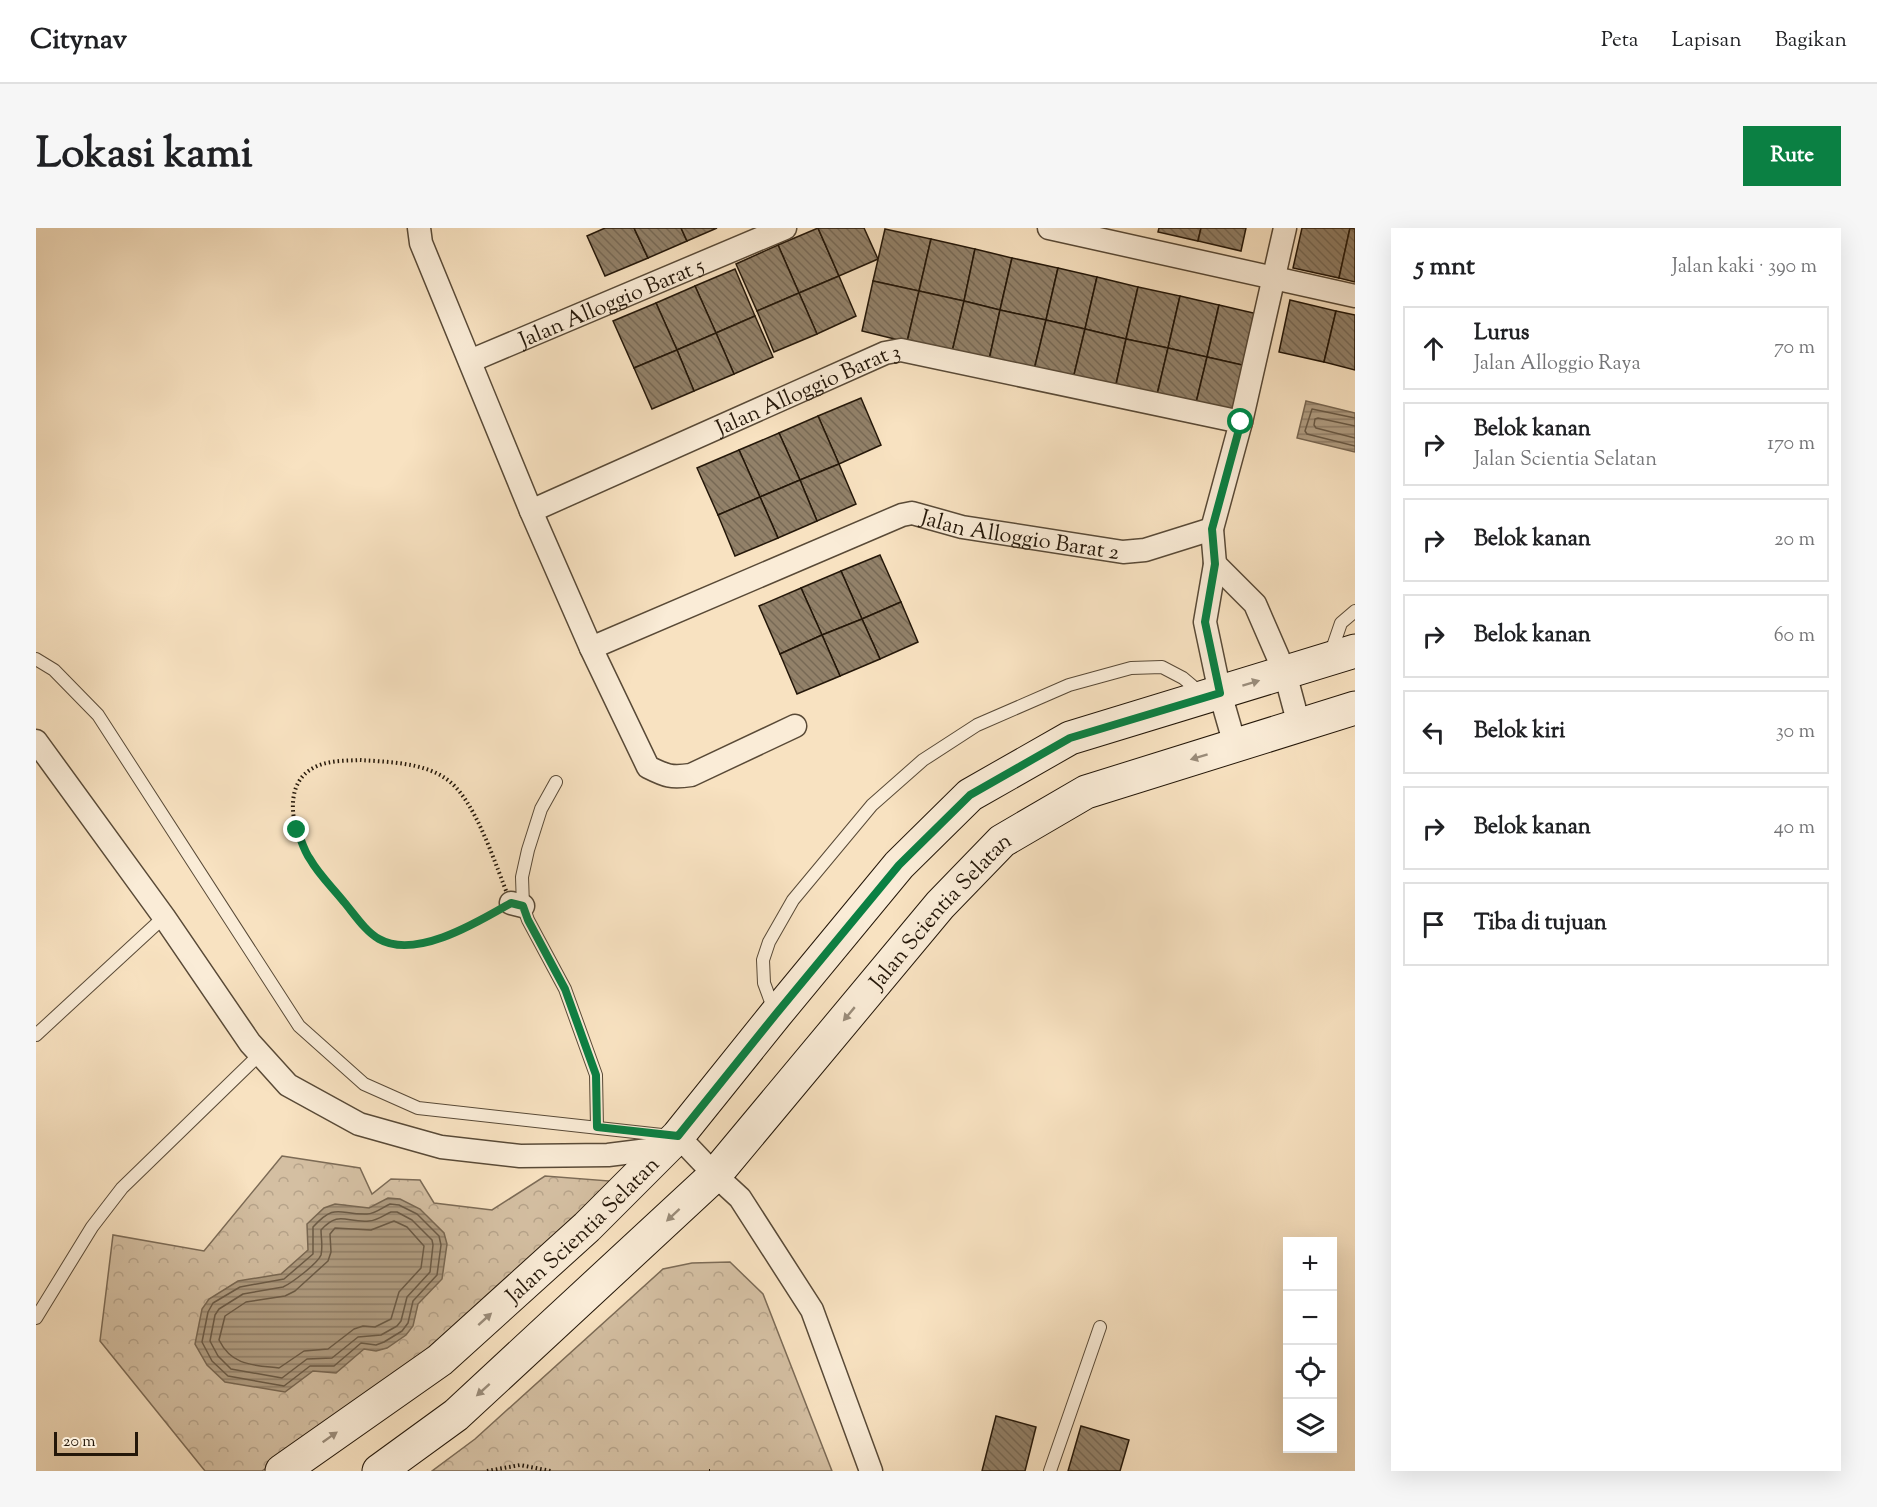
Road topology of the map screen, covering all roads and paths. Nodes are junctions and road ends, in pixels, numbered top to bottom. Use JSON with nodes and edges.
{"nodes":[{"id":1,"x":419,"y":228,"type":"edge"},
{"id":2,"x":785,"y":228,"type":"edge"},
{"id":3,"x":1049,"y":228,"type":"edge"},
{"id":4,"x":1285,"y":228,"type":"edge"},
{"id":5,"x":1274,"y":278,"type":"junction"},
{"id":6,"x":1355,"y":296,"type":"edge"},
{"id":7,"x":470,"y":361,"type":"junction"},
{"id":8,"x":1241,"y":422,"type":"junction"},
{"id":9,"x":531,"y":511,"type":"junction"},
{"id":10,"x":1212,"y":529,"type":"junction"},
{"id":11,"x":1215,"y":564,"type":"junction"},
{"id":12,"x":1355,"y":611,"type":"edge"},
{"id":13,"x":591,"y":648,"type":"junction"},
{"id":14,"x":1342,"y":655,"type":"edge"},
{"id":15,"x":36,"y":659,"type":"edge"},
{"id":16,"x":1285,"y":673,"type":"junction"},
{"id":17,"x":1213,"y":695,"type":"junction"},
{"id":18,"x":1355,"y":708,"type":"edge"},
{"id":19,"x":1299,"y":725,"type":"junction"},
{"id":20,"x":795,"y":726,"type":"dead end"},
{"id":21,"x":36,"y":741,"type":"edge"},
{"id":22,"x":1235,"y":745,"type":"junction"},
{"id":23,"x":556,"y":782,"type":"dead end"},
{"id":24,"x":517,"y":904,"type":"junction"},
{"id":25,"x":164,"y":917,"type":"junction"},
{"id":26,"x":776,"y":1014,"type":"junction"},
{"id":27,"x":36,"y":1035,"type":"edge"},
{"id":28,"x":260,"y":1054,"type":"junction"},
{"id":29,"x":597,"y":1127,"type":"junction"},
{"id":30,"x":671,"y":1142,"type":"junction"},
{"id":31,"x":716,"y":1175,"type":"junction"},
{"id":32,"x":36,"y":1318,"type":"edge"},
{"id":33,"x":1100,"y":1327,"type":"dead end"},
{"id":34,"x":282,"y":1471,"type":"edge"},
{"id":35,"x":379,"y":1471,"type":"edge"},
{"id":36,"x":487,"y":1471,"type":"edge"},
{"id":37,"x":551,"y":1471,"type":"edge"},
{"id":38,"x":871,"y":1471,"type":"edge"},
{"id":39,"x":1050,"y":1471,"type":"edge"}],
"edges":[{"from":1,"to":7,"type":"street"},
{"from":2,"to":7,"type":"street","name":"Jalan Alloggio Barat 5"},
{"from":3,"to":5,"type":"street"},
{"from":4,"to":5,"type":"street"},
{"from":5,"to":6,"type":"street"},
{"from":5,"to":8,"type":"street"},
{"from":7,"to":9,"type":"street"},
{"from":8,"to":9,"type":"street","name":"Jalan Alloggio Barat 3"},
{"from":8,"to":10,"type":"street"},
{"from":9,"to":13,"type":"street"},
{"from":10,"to":11,"type":"street"},
{"from":10,"to":13,"type":"street","name":"Jalan Alloggio Barat 2"},
{"from":11,"to":16,"type":"street"},
{"from":11,"to":17,"type":"street"},
{"from":12,"to":14,"type":"lane"},
{"from":13,"to":20,"type":"street"},
{"from":14,"to":16,"type":"street","name":"Jalan Scientia Selatan"},
{"from":15,"to":29,"type":"lane"},
{"from":17,"to":16,"type":"street","name":"Jalan Scientia Selatan","one_way":true},
{"from":16,"to":19,"type":"street"},
{"from":17,"to":22,"type":"street"},
{"from":17,"to":26,"type":"street","name":"Jalan Scientia Selatan"},
{"from":17,"to":26,"type":"lane"},
{"from":18,"to":19,"type":"street","name":"Jalan Scientia Selatan"},
{"from":19,"to":22,"type":"street","name":"Jalan Scientia Selatan"},
{"from":21,"to":25,"type":"street"},
{"from":22,"to":31,"type":"street","name":"Jalan Scientia Selatan","one_way":true},
{"from":23,"to":24,"type":"lane"},
{"from":24,"to":24,"type":"path"},
{"from":24,"to":29,"type":"lane"},
{"from":25,"to":27,"type":"lane"},
{"from":25,"to":28,"type":"street"},
{"from":26,"to":30,"type":"street","name":"Jalan Scientia Selatan"},
{"from":28,"to":30,"type":"street"},
{"from":28,"to":32,"type":"lane"},
{"from":29,"to":30,"type":"lane"},
{"from":30,"to":31,"type":"street"},
{"from":34,"to":30,"type":"street","name":"Jalan Scientia Selatan","one_way":true},
{"from":31,"to":35,"type":"street","name":"Jalan Scientia Selatan","one_way":true},
{"from":31,"to":38,"type":"street"},
{"from":33,"to":39,"type":"lane"},
{"from":36,"to":37,"type":"path"}]}
